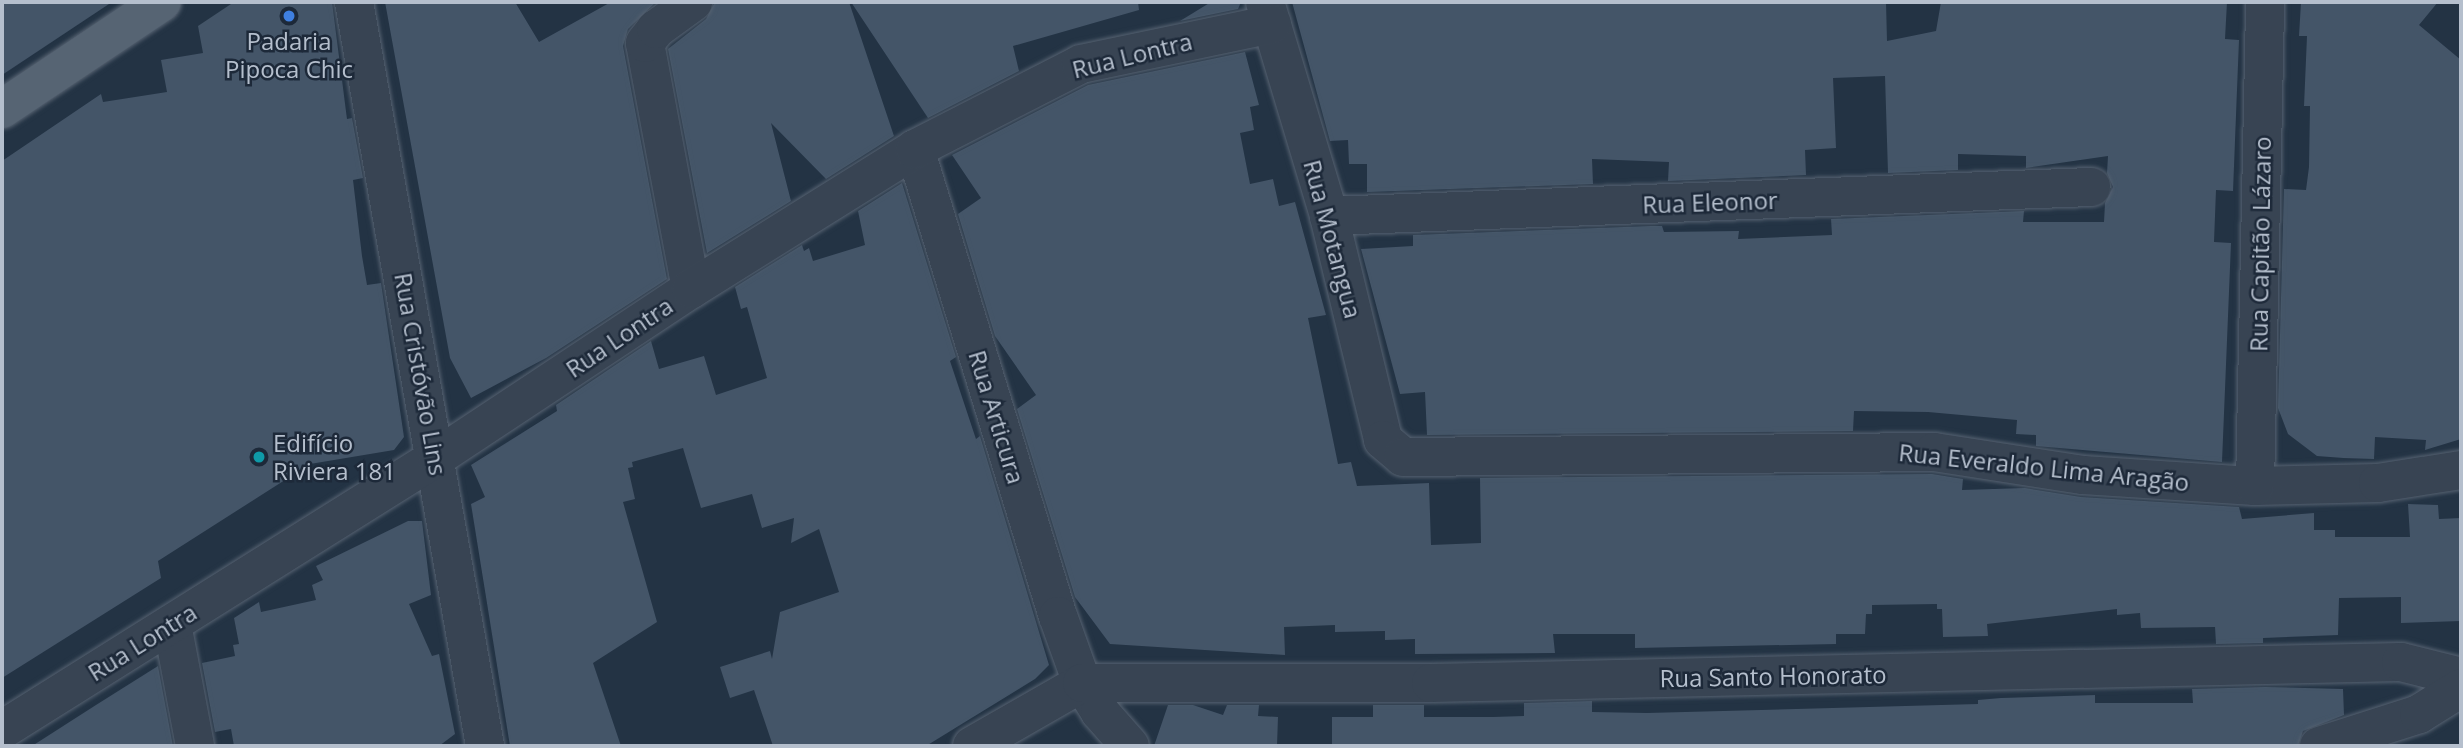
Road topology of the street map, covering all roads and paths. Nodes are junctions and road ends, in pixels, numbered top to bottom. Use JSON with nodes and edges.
{"nodes":[{"id":1,"x":162,"y":2,"type":"edge"},
{"id":2,"x":354,"y":2,"type":"edge"},
{"id":3,"x":693,"y":2,"type":"edge"},
{"id":4,"x":2264,"y":2,"type":"edge"},
{"id":5,"x":1268,"y":13,"type":"edge"},
{"id":6,"x":2,"y":109,"type":"edge"},
{"id":7,"x":915,"y":149,"type":"junction"},
{"id":8,"x":2091,"y":187,"type":"dead end"},
{"id":9,"x":1329,"y":216,"type":"junction"},
{"id":10,"x":691,"y":289,"type":"junction"},
{"id":11,"x":437,"y":457,"type":"junction"},
{"id":12,"x":1415,"y":460,"type":"joint"},
{"id":13,"x":2461,"y":470,"type":"edge"},
{"id":14,"x":2255,"y":486,"type":"junction"},
{"id":15,"x":172,"y":624,"type":"junction"},
{"id":16,"x":2461,"y":677,"type":"edge"},
{"id":17,"x":1082,"y":682,"type":"junction"},
{"id":18,"x":2461,"y":688,"type":"edge"},
{"id":19,"x":2,"y":730,"type":"edge"},
{"id":20,"x":195,"y":746,"type":"edge"},
{"id":21,"x":485,"y":746,"type":"edge"},
{"id":22,"x":972,"y":746,"type":"edge"},
{"id":23,"x":1130,"y":746,"type":"edge"},
{"id":24,"x":2319,"y":746,"type":"edge"}],
"edges":[{"from":1,"to":6,"type":"main road"},
{"from":2,"to":11,"type":"street","name":"Rua Cristóvão Lins"},
{"from":3,"to":10,"type":"street"},
{"from":4,"to":14,"type":"street","name":"Rua Capitão Lázaro"},
{"from":5,"to":7,"type":"street","name":"Rua Lontra"},
{"from":5,"to":9,"type":"street","name":"Rua Motangua"},
{"from":7,"to":10,"type":"street","name":"Rua Lontra"},
{"from":7,"to":17,"type":"street","name":"Rua Articura"},
{"from":8,"to":9,"type":"street","name":"Rua Eleonor"},
{"from":9,"to":12,"type":"street","name":"Rua Motangua"},
{"from":10,"to":11,"type":"street","name":"Rua Lontra"},
{"from":11,"to":15,"type":"street","name":"Rua Lontra"},
{"from":11,"to":21,"type":"street","name":"Rua Cristóvão Lins"},
{"from":12,"to":14,"type":"street","name":"Rua Everaldo Lima Aragão"},
{"from":13,"to":14,"type":"street","name":"Rua Everaldo Lima Aragão"},
{"from":15,"to":19,"type":"street","name":"Rua Lontra"},
{"from":15,"to":20,"type":"street"},
{"from":16,"to":17,"type":"street","name":"Rua Santo Honorato"},
{"from":17,"to":22,"type":"street"},
{"from":17,"to":23,"type":"street","name":"Rua Articura"},
{"from":18,"to":24,"type":"street"}]}
